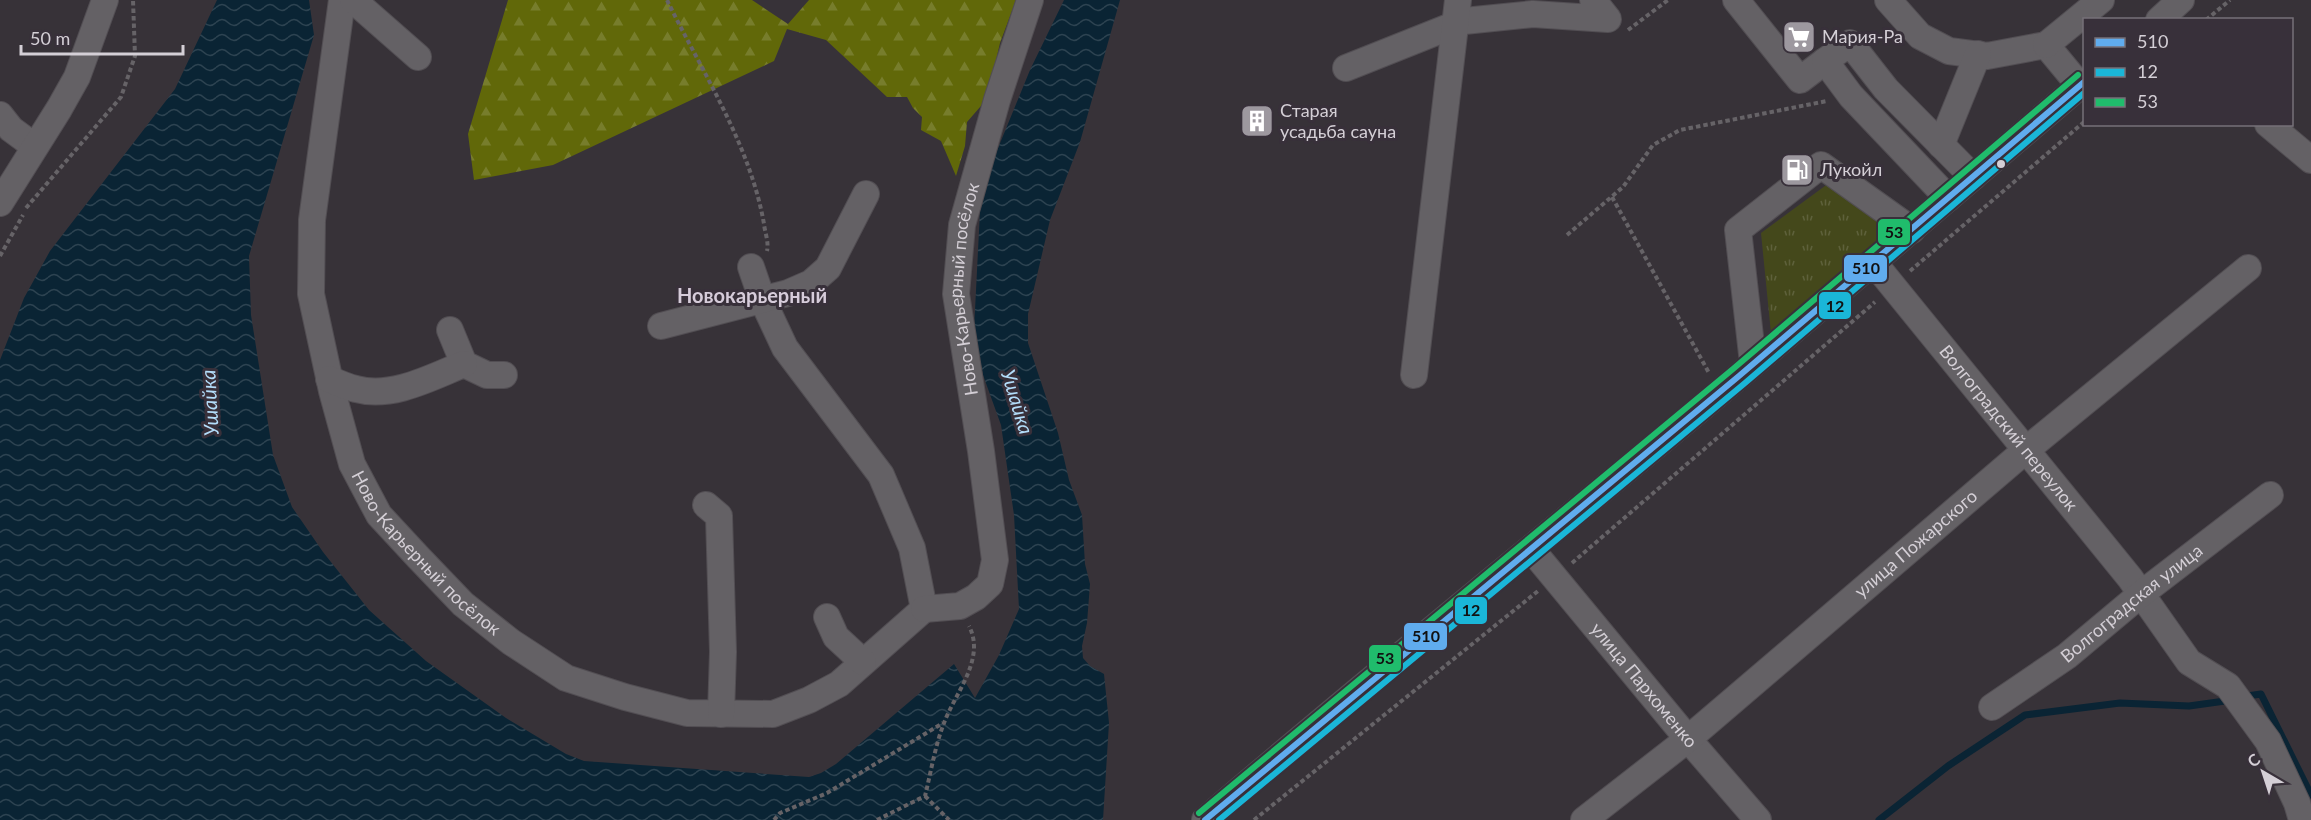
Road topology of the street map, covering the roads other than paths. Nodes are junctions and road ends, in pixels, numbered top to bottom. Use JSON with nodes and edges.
{"nodes":[{"id":1,"x":105,"y":0,"type":"edge"},
{"id":2,"x":342,"y":0,"type":"edge"},
{"id":3,"x":353,"y":0,"type":"edge"},
{"id":4,"x":1030,"y":0,"type":"edge"},
{"id":5,"x":1736,"y":0,"type":"edge"},
{"id":6,"x":1888,"y":0,"type":"edge"},
{"id":7,"x":2101,"y":0,"type":"edge"},
{"id":8,"x":2181,"y":0,"type":"edge"},
{"id":9,"x":1600,"y":9,"type":"edge"},
{"id":10,"x":1457,"y":12,"type":"edge"},
{"id":11,"x":2160,"y":18,"type":"edge"},
{"id":12,"x":2046,"y":45,"type":"junction"},
{"id":13,"x":1978,"y":54,"type":"junction"},
{"id":14,"x":418,"y":57,"type":"dead end"},
{"id":15,"x":1825,"y":61,"type":"junction"},
{"id":16,"x":1346,"y":68,"type":"dead end"},
{"id":17,"x":1872,"y":71,"type":"junction"},
{"id":18,"x":2082,"y":84,"type":"edge"},
{"id":19,"x":1849,"y":93,"type":"junction"},
{"id":20,"x":0,"y":115,"type":"edge"},
{"id":21,"x":2270,"y":126,"type":"edge"},
{"id":22,"x":1941,"y":145,"type":"junction"},
{"id":23,"x":34,"y":146,"type":"junction"},
{"id":24,"x":2311,"y":160,"type":"edge"},
{"id":25,"x":1973,"y":177,"type":"junction"},
{"id":26,"x":866,"y":194,"type":"dead end"},
{"id":27,"x":1948,"y":198,"type":"junction"},
{"id":28,"x":0,"y":203,"type":"edge"},
{"id":29,"x":1912,"y":230,"type":"junction"},
{"id":30,"x":1874,"y":263,"type":"junction"},
{"id":31,"x":751,"y":267,"type":"road end"},
{"id":32,"x":2248,"y":268,"type":"dead end"},
{"id":33,"x":762,"y":300,"type":"junction"},
{"id":34,"x":661,"y":326,"type":"dead end"},
{"id":35,"x":450,"y":330,"type":"dead end"},
{"id":36,"x":1753,"y":363,"type":"junction"},
{"id":37,"x":464,"y":364,"type":"junction"},
{"id":38,"x":504,"y":375,"type":"dead end"},
{"id":39,"x":1414,"y":375,"type":"dead end"},
{"id":40,"x":329,"y":380,"type":"junction"},
{"id":41,"x":2026,"y":450,"type":"junction"},
{"id":42,"x":2270,"y":495,"type":"dead end"},
{"id":43,"x":706,"y":505,"type":"dead end"},
{"id":44,"x":1531,"y":549,"type":"junction"},
{"id":45,"x":2140,"y":594,"type":"junction"},
{"id":46,"x":924,"y":609,"type":"junction"},
{"id":47,"x":827,"y":617,"type":"dead end"},
{"id":48,"x":863,"y":662,"type":"junction"},
{"id":49,"x":1992,"y":707,"type":"dead end"},
{"id":50,"x":721,"y":714,"type":"junction"},
{"id":51,"x":1688,"y":739,"type":"junction"},
{"id":52,"x":1205,"y":820,"type":"edge"},
{"id":53,"x":1584,"y":820,"type":"edge"},
{"id":54,"x":1758,"y":820,"type":"edge"},
{"id":55,"x":2302,"y":820,"type":"edge"}],
"edges":[{"from":1,"to":23,"type":"street"},
{"from":2,"to":40,"type":"street","name":"Ново-Карьерный посёлок"},
{"from":3,"to":14,"type":"street"},
{"from":4,"to":46,"type":"street","name":"Ново-Карьерный посёлок"},
{"from":5,"to":15,"type":"street"},
{"from":6,"to":13,"type":"street"},
{"from":7,"to":12,"type":"street"},
{"from":8,"to":11,"type":"street"},
{"from":9,"to":10,"type":"street"},
{"from":10,"to":16,"type":"street"},
{"from":10,"to":39,"type":"street"},
{"from":12,"to":13,"type":"street"},
{"from":12,"to":18,"type":"street"},
{"from":13,"to":22,"type":"street"},
{"from":15,"to":17,"type":"street"},
{"from":15,"to":19,"type":"street"},
{"from":17,"to":19,"type":"street"},
{"from":17,"to":22,"type":"street"},
{"from":18,"to":25,"type":"street"},
{"from":19,"to":27,"type":"street"},
{"from":20,"to":23,"type":"street"},
{"from":21,"to":24,"type":"street"},
{"from":22,"to":25,"type":"street"},
{"from":23,"to":28,"type":"street"},
{"from":25,"to":27,"type":"street"},
{"from":26,"to":33,"type":"street"},
{"from":27,"to":29,"type":"street"},
{"from":29,"to":30,"type":"street"},
{"from":29,"to":36,"type":"street"},
{"from":30,"to":36,"type":"street"},
{"from":30,"to":41,"type":"street","name":"Волгоградский переулок"},
{"from":31,"to":33,"type":"street"},
{"from":32,"to":41,"type":"street","name":"улица Пожарского"},
{"from":33,"to":34,"type":"street"},
{"from":33,"to":46,"type":"street"},
{"from":35,"to":37,"type":"street"},
{"from":36,"to":44,"type":"street"},
{"from":37,"to":38,"type":"street"},
{"from":37,"to":40,"type":"street"},
{"from":40,"to":50,"type":"street","name":"Ново-Карьерный посёлок"},
{"from":41,"to":45,"type":"street","name":"Волгоградский переулок"},
{"from":41,"to":51,"type":"street","name":"улица Пожарского"},
{"from":42,"to":45,"type":"street","name":"Волгоградская улица"},
{"from":43,"to":50,"type":"street"},
{"from":44,"to":51,"type":"street","name":"улица Пархоменко"},
{"from":44,"to":52,"type":"street"},
{"from":45,"to":49,"type":"street","name":"Волгоградская улица"},
{"from":45,"to":55,"type":"street","name":"Волгоградский переулок"},
{"from":46,"to":48,"type":"street","name":"Ново-Карьерный посёлок"},
{"from":47,"to":48,"type":"street"},
{"from":48,"to":50,"type":"street","name":"Ново-Карьерный посёлок"},
{"from":51,"to":53,"type":"street","name":"улица Пожарского"},
{"from":51,"to":54,"type":"street","name":"улица Пархоменко"}]}
